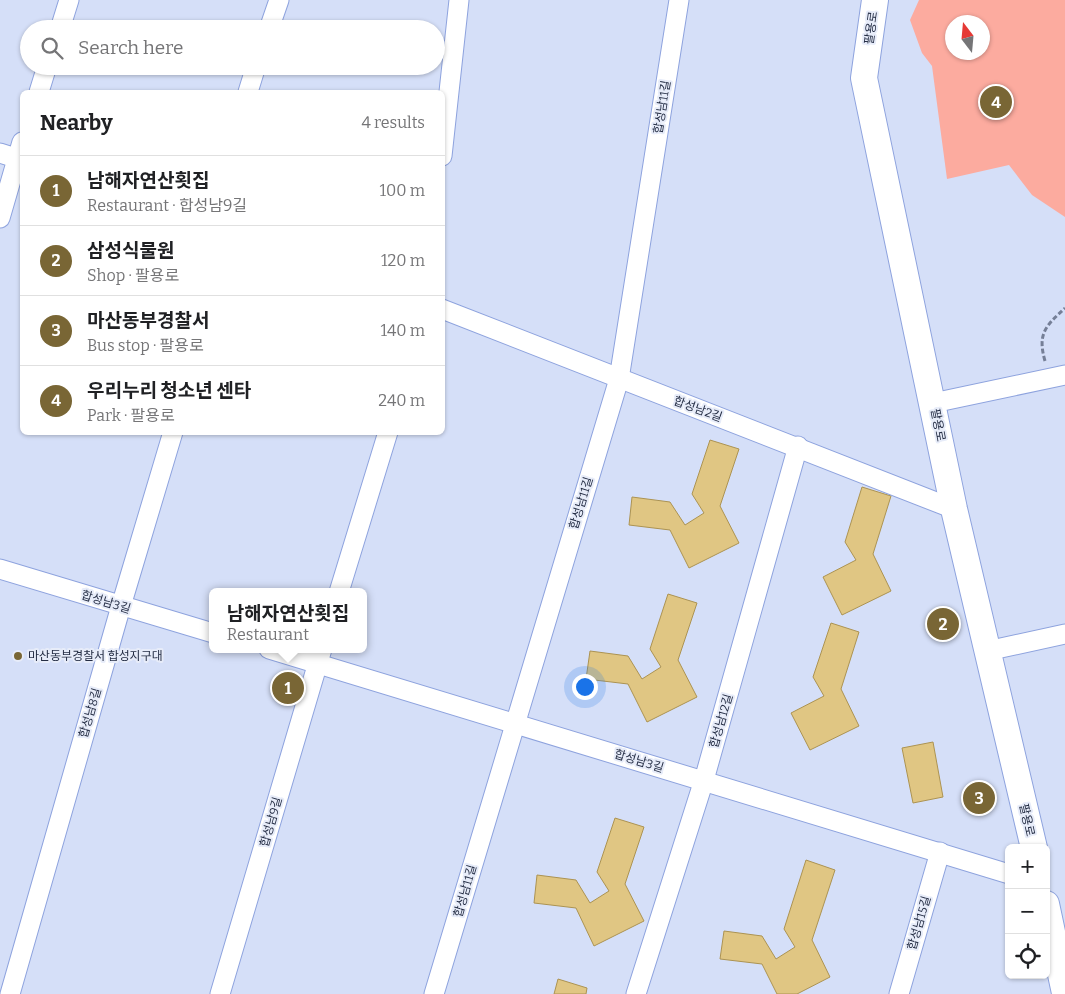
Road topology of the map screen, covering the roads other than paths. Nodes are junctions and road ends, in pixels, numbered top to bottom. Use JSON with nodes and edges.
{"nodes":[{"id":1,"x":69,"y":0,"type":"edge"},
{"id":2,"x":279,"y":0,"type":"edge"},
{"id":3,"x":459,"y":0,"type":"edge"},
{"id":4,"x":679,"y":0,"type":"edge"},
{"id":5,"x":875,"y":0,"type":"edge"},
{"id":6,"x":63,"y":20,"type":"edge"},
{"id":7,"x":272,"y":20,"type":"edge"},
{"id":8,"x":44,"y":75,"type":"edge"},
{"id":9,"x":253,"y":75,"type":"edge"},
{"id":10,"x":40,"y":90,"type":"edge"},
{"id":11,"x":249,"y":90,"type":"edge"},
{"id":12,"x":445,"y":128,"type":"edge"},
{"id":13,"x":15,"y":153,"type":"edge"},
{"id":14,"x":0,"y":218,"type":"edge"},
{"id":15,"x":445,"y":309,"type":"edge"},
{"id":16,"x":1058,"y":376,"type":"edge"},
{"id":17,"x":619,"y":379,"type":"junction"},
{"id":18,"x":933,"y":403,"type":"junction"},
{"id":19,"x":172,"y":435,"type":"edge"},
{"id":20,"x":387,"y":435,"type":"edge"},
{"id":21,"x":798,"y":446,"type":"junction"},
{"id":22,"x":954,"y":509,"type":"junction"},
{"id":23,"x":0,"y":569,"type":"edge"},
{"id":24,"x":340,"y":588,"type":"edge"},
{"id":25,"x":121,"y":606,"type":"junction"},
{"id":26,"x":209,"y":632,"type":"edge"},
{"id":27,"x":1065,"y":634,"type":"edge"},
{"id":28,"x":988,"y":651,"type":"junction"},
{"id":29,"x":298,"y":653,"type":"edge"},
{"id":30,"x":320,"y":656,"type":"edge"},
{"id":31,"x":514,"y":724,"type":"junction"},
{"id":32,"x":704,"y":780,"type":"junction"},
{"id":33,"x":1033,"y":844,"type":"edge"},
{"id":34,"x":940,"y":852,"type":"junction"},
{"id":35,"x":1005,"y":873,"type":"edge"},
{"id":36,"x":1054,"y":915,"type":"edge"},
{"id":37,"x":1065,"y":993,"type":"edge"},
{"id":38,"x":10,"y":994,"type":"edge"},
{"id":39,"x":220,"y":994,"type":"edge"},
{"id":40,"x":434,"y":994,"type":"edge"},
{"id":41,"x":636,"y":994,"type":"edge"},
{"id":42,"x":899,"y":994,"type":"edge"}],
"edges":[{"from":1,"to":6,"type":"street"},
{"from":2,"to":7,"type":"street"},
{"from":3,"to":12,"type":"street"},
{"from":4,"to":17,"type":"street","name":"합성남11길"},
{"from":5,"to":18,"type":"main road","name":"팔용로"},
{"from":8,"to":10,"type":"street"},
{"from":9,"to":11,"type":"street"},
{"from":13,"to":14,"type":"street"},
{"from":15,"to":17,"type":"street","name":"합성남2길"},
{"from":16,"to":18,"type":"street"},
{"from":17,"to":21,"type":"street","name":"합성남2길"},
{"from":17,"to":31,"type":"street","name":"합성남11길"},
{"from":18,"to":22,"type":"main road","name":"팔용로"},
{"from":19,"to":25,"type":"street","name":"합성남8길"},
{"from":20,"to":24,"type":"street"},
{"from":21,"to":22,"type":"street","name":"합성남2길"},
{"from":21,"to":32,"type":"street","name":"합성남12길"},
{"from":22,"to":28,"type":"main road","name":"팔용로"},
{"from":23,"to":25,"type":"street","name":"합성남3길"},
{"from":25,"to":26,"type":"street","name":"합성남3길"},
{"from":25,"to":38,"type":"street","name":"합성남8길"},
{"from":27,"to":28,"type":"street"},
{"from":28,"to":33,"type":"main road","name":"팔용로"},
{"from":29,"to":30,"type":"street","name":"합성남3길"},
{"from":30,"to":31,"type":"street","name":"합성남3길"},
{"from":30,"to":39,"type":"street","name":"합성남9길"},
{"from":31,"to":32,"type":"street","name":"합성남3길"},
{"from":31,"to":40,"type":"street","name":"합성남11길"},
{"from":32,"to":34,"type":"street","name":"합성남3길"},
{"from":32,"to":41,"type":"street","name":"합성남12길"},
{"from":34,"to":35,"type":"street","name":"합성남3길"},
{"from":34,"to":42,"type":"street","name":"합성남15길"},
{"from":36,"to":37,"type":"main road"}]}
